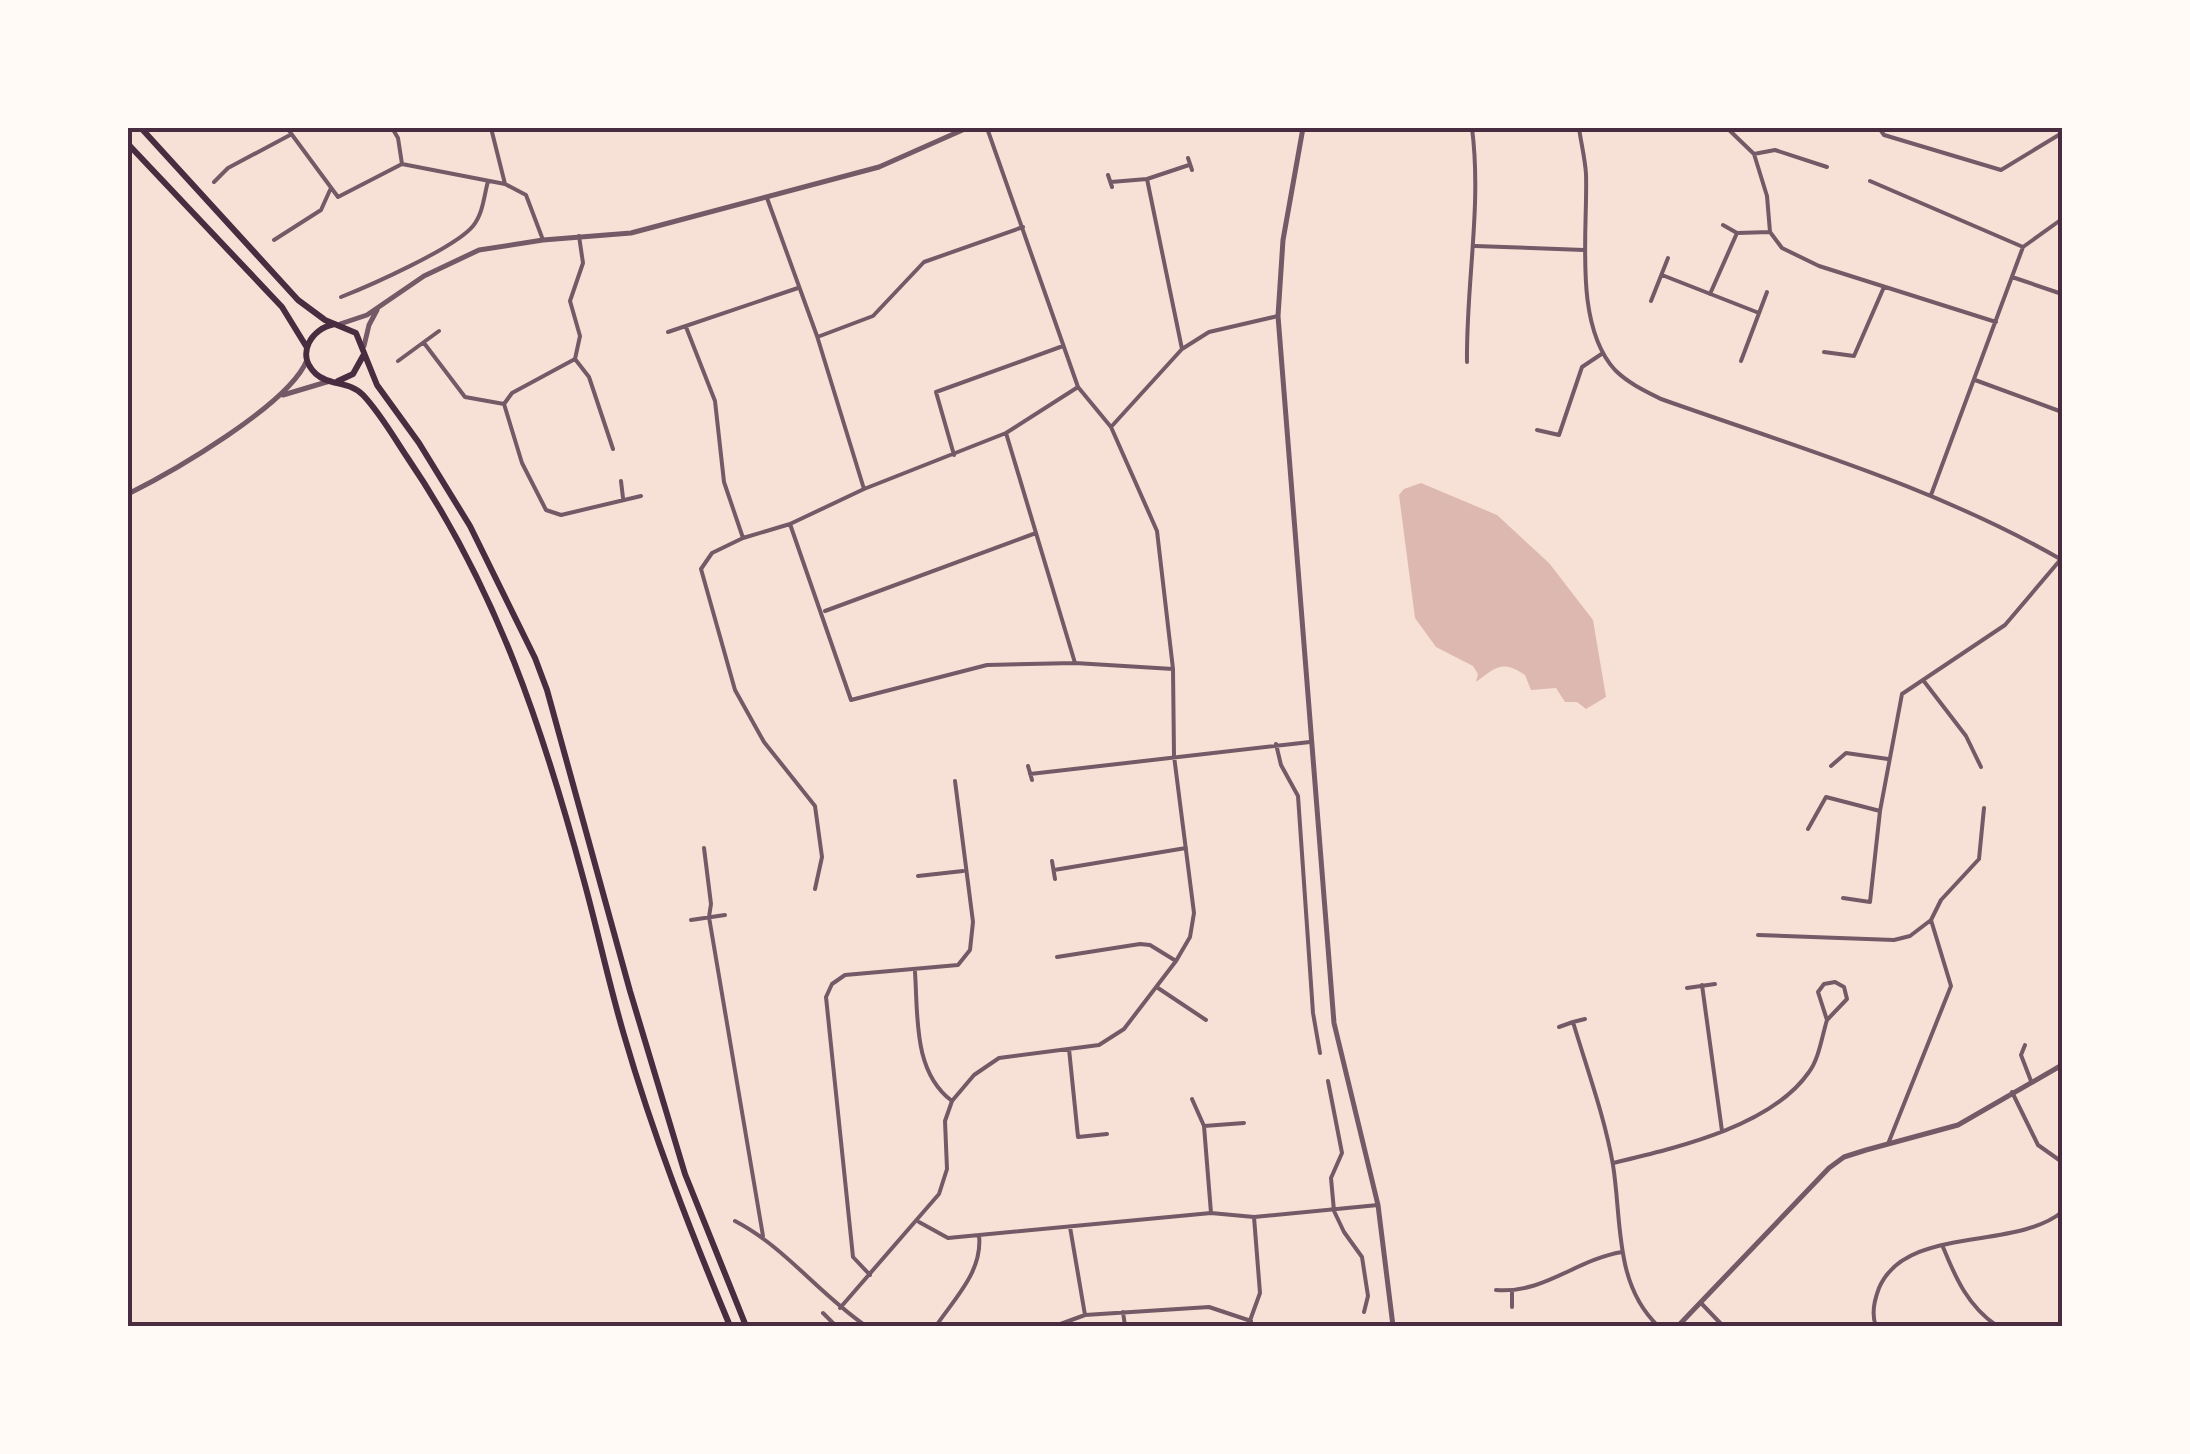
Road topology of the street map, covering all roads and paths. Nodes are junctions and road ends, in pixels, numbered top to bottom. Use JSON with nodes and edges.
{"nodes":[{"id":1,"x":141,"y":128,"type":"edge"},
{"id":2,"x":287,"y":128,"type":"edge"},
{"id":3,"x":392,"y":128,"type":"edge"},
{"id":4,"x":491,"y":128,"type":"edge"},
{"id":5,"x":967,"y":128,"type":"edge"},
{"id":6,"x":987,"y":128,"type":"edge"},
{"id":7,"x":1303,"y":128,"type":"edge"},
{"id":8,"x":1472,"y":128,"type":"edge"},
{"id":9,"x":1579,"y":128,"type":"edge"},
{"id":10,"x":1727,"y":128,"type":"edge"},
{"id":11,"x":1879,"y":128,"type":"edge"},
{"id":12,"x":2062,"y":133,"type":"edge"},
{"id":13,"x":292,"y":134,"type":"junction"},
{"id":14,"x":128,"y":144,"type":"edge"},
{"id":15,"x":1754,"y":154,"type":"junction"},
{"id":16,"x":402,"y":164,"type":"junction"},
{"id":17,"x":1190,"y":164,"type":"dead end"},
{"id":18,"x":1827,"y":167,"type":"dead end"},
{"id":19,"x":1108,"y":175,"type":"dead end"},
{"id":20,"x":1148,"y":179,"type":"junction"},
{"id":21,"x":488,"y":181,"type":"junction"},
{"id":22,"x":1870,"y":181,"type":"dead end"},
{"id":23,"x":214,"y":182,"type":"dead end"},
{"id":24,"x":505,"y":184,"type":"junction"},
{"id":25,"x":330,"y":190,"type":"junction"},
{"id":26,"x":767,"y":198,"type":"junction"},
{"id":27,"x":2062,"y":219,"type":"edge"},
{"id":28,"x":1723,"y":225,"type":"dead end"},
{"id":29,"x":1023,"y":227,"type":"junction"},
{"id":30,"x":1770,"y":232,"type":"junction"},
{"id":31,"x":1737,"y":233,"type":"junction"},
{"id":32,"x":579,"y":236,"type":"junction"},
{"id":33,"x":274,"y":240,"type":"dead end"},
{"id":34,"x":543,"y":240,"type":"junction"},
{"id":35,"x":1475,"y":246,"type":"junction"},
{"id":36,"x":2023,"y":246,"type":"junction"},
{"id":37,"x":1584,"y":250,"type":"junction"},
{"id":38,"x":1668,"y":258,"type":"dead end"},
{"id":39,"x":1662,"y":275,"type":"junction"},
{"id":40,"x":2012,"y":276,"type":"junction"},
{"id":41,"x":1884,"y":286,"type":"junction"},
{"id":42,"x":798,"y":288,"type":"junction"},
{"id":43,"x":1767,"y":292,"type":"dead end"},
{"id":44,"x":1710,"y":294,"type":"junction"},
{"id":45,"x":2062,"y":294,"type":"edge"},
{"id":46,"x":341,"y":298,"type":"dead end"},
{"id":47,"x":1652,"y":301,"type":"dead end"},
{"id":48,"x":379,"y":308,"type":"junction"},
{"id":49,"x":1759,"y":313,"type":"junction"},
{"id":50,"x":1278,"y":316,"type":"junction"},
{"id":51,"x":1996,"y":322,"type":"junction"},
{"id":52,"x":339,"y":324,"type":"junction"},
{"id":53,"x":686,"y":327,"type":"junction"},
{"id":54,"x":439,"y":331,"type":"dead end"},
{"id":55,"x":668,"y":332,"type":"dead end"},
{"id":56,"x":818,"y":336,"type":"junction"},
{"id":57,"x":424,"y":344,"type":"junction"},
{"id":58,"x":1063,"y":346,"type":"junction"},
{"id":59,"x":307,"y":348,"type":"junction"},
{"id":60,"x":1182,"y":349,"type":"junction"},
{"id":61,"x":363,"y":350,"type":"junction"},
{"id":62,"x":1824,"y":352,"type":"dead end"},
{"id":63,"x":1603,"y":353,"type":"junction"},
{"id":64,"x":307,"y":358,"type":"junction"},
{"id":65,"x":575,"y":360,"type":"junction"},
{"id":66,"x":1741,"y":360,"type":"dead end"},
{"id":67,"x":398,"y":362,"type":"dead end"},
{"id":68,"x":1467,"y":362,"type":"dead end"},
{"id":69,"x":1975,"y":380,"type":"junction"},
{"id":70,"x":335,"y":381,"type":"junction"},
{"id":71,"x":1078,"y":387,"type":"junction"},
{"id":72,"x":280,"y":396,"type":"junction"},
{"id":73,"x":504,"y":404,"type":"junction"},
{"id":74,"x":2062,"y":412,"type":"edge"},
{"id":75,"x":1111,"y":426,"type":"junction"},
{"id":76,"x":1536,"y":430,"type":"dead end"},
{"id":77,"x":1006,"y":433,"type":"junction"},
{"id":78,"x":613,"y":450,"type":"dead end"},
{"id":79,"x":954,"y":455,"type":"junction"},
{"id":80,"x":622,"y":481,"type":"dead end"},
{"id":81,"x":864,"y":489,"type":"junction"},
{"id":82,"x":128,"y":494,"type":"edge"},
{"id":83,"x":1931,"y":495,"type":"junction"},
{"id":84,"x":641,"y":496,"type":"dead end"},
{"id":85,"x":623,"y":498,"type":"junction"},
{"id":86,"x":790,"y":524,"type":"junction"},
{"id":87,"x":1036,"y":533,"type":"junction"},
{"id":88,"x":743,"y":538,"type":"junction"},
{"id":89,"x":2062,"y":559,"type":"edge"},
{"id":90,"x":823,"y":611,"type":"junction"},
{"id":91,"x":1075,"y":664,"type":"junction"},
{"id":92,"x":1173,"y":669,"type":"junction"},
{"id":93,"x":1923,"y":680,"type":"junction"},
{"id":94,"x":1310,"y":742,"type":"junction"},
{"id":95,"x":1276,"y":744,"type":"junction"},
{"id":96,"x":1174,"y":756,"type":"junction"},
{"id":97,"x":1888,"y":759,"type":"junction"},
{"id":98,"x":1028,"y":766,"type":"dead end"},
{"id":99,"x":1831,"y":766,"type":"dead end"},
{"id":100,"x":1981,"y":767,"type":"dead end"},
{"id":101,"x":955,"y":782,"type":"dead end"},
{"id":102,"x":1984,"y":808,"type":"dead end"},
{"id":103,"x":1880,"y":811,"type":"junction"},
{"id":104,"x":1808,"y":829,"type":"dead end"},
{"id":105,"x":704,"y":848,"type":"dead end"},
{"id":106,"x":1186,"y":848,"type":"junction"},
{"id":107,"x":1052,"y":861,"type":"dead end"},
{"id":108,"x":1054,"y":870,"type":"junction"},
{"id":109,"x":965,"y":871,"type":"junction"},
{"id":110,"x":918,"y":876,"type":"dead end"},
{"id":111,"x":1055,"y":879,"type":"dead end"},
{"id":112,"x":816,"y":889,"type":"dead end"},
{"id":113,"x":1844,"y":898,"type":"dead end"},
{"id":114,"x":725,"y":915,"type":"dead end"},
{"id":115,"x":709,"y":917,"type":"junction"},
{"id":116,"x":691,"y":920,"type":"dead end"},
{"id":117,"x":1931,"y":920,"type":"junction"},
{"id":118,"x":1758,"y":935,"type":"dead end"},
{"id":119,"x":1068,"y":956,"type":"junction"},
{"id":120,"x":1057,"y":957,"type":"dead end"},
{"id":121,"x":1176,"y":961,"type":"junction"},
{"id":122,"x":1069,"y":966,"type":"dead end"},
{"id":123,"x":914,"y":970,"type":"junction"},
{"id":124,"x":1715,"y":984,"type":"dead end"},
{"id":125,"x":1702,"y":986,"type":"junction"},
{"id":126,"x":1158,"y":988,"type":"junction"},
{"id":127,"x":1686,"y":988,"type":"dead end"},
{"id":128,"x":1821,"y":1006,"type":"junction"},
{"id":129,"x":1840,"y":1009,"type":"junction"},
{"id":130,"x":1585,"y":1019,"type":"dead end"},
{"id":131,"x":1206,"y":1020,"type":"dead end"},
{"id":132,"x":1827,"y":1020,"type":"junction"},
{"id":133,"x":1573,"y":1022,"type":"junction"},
{"id":134,"x":1560,"y":1027,"type":"dead end"},
{"id":135,"x":2025,"y":1045,"type":"dead end"},
{"id":136,"x":1068,"y":1049,"type":"junction"},
{"id":137,"x":1320,"y":1053,"type":"dead end"},
{"id":138,"x":2062,"y":1065,"type":"edge"},
{"id":139,"x":1328,"y":1081,"type":"dead end"},
{"id":140,"x":2032,"y":1081,"type":"junction"},
{"id":141,"x":2012,"y":1092,"type":"junction"},
{"id":142,"x":1192,"y":1099,"type":"dead end"},
{"id":143,"x":952,"y":1101,"type":"junction"},
{"id":144,"x":1244,"y":1122,"type":"dead end"},
{"id":145,"x":1204,"y":1126,"type":"junction"},
{"id":146,"x":1722,"y":1131,"type":"junction"},
{"id":147,"x":1106,"y":1134,"type":"dead end"},
{"id":148,"x":1078,"y":1136,"type":"junction"},
{"id":149,"x":1068,"y":1138,"type":"dead end"},
{"id":150,"x":1888,"y":1144,"type":"junction"},
{"id":151,"x":2062,"y":1162,"type":"edge"},
{"id":152,"x":1613,"y":1163,"type":"junction"},
{"id":153,"x":1378,"y":1204,"type":"junction"},
{"id":154,"x":1334,"y":1211,"type":"junction"},
{"id":155,"x":2062,"y":1212,"type":"edge"},
{"id":156,"x":1211,"y":1213,"type":"junction"},
{"id":157,"x":1254,"y":1218,"type":"junction"},
{"id":158,"x":735,"y":1220,"type":"dead end"},
{"id":159,"x":918,"y":1221,"type":"junction"},
{"id":160,"x":1070,"y":1228,"type":"junction"},
{"id":161,"x":979,"y":1235,"type":"junction"},
{"id":162,"x":763,"y":1236,"type":"junction"},
{"id":163,"x":1944,"y":1247,"type":"junction"},
{"id":164,"x":1622,"y":1252,"type":"junction"},
{"id":165,"x":870,"y":1275,"type":"junction"},
{"id":166,"x":1496,"y":1290,"type":"dead end"},
{"id":167,"x":1512,"y":1291,"type":"junction"},
{"id":168,"x":1702,"y":1304,"type":"junction"},
{"id":169,"x":1512,"y":1307,"type":"dead end"},
{"id":170,"x":840,"y":1308,"type":"junction"},
{"id":171,"x":1123,"y":1312,"type":"junction"},
{"id":172,"x":1364,"y":1312,"type":"dead end"},
{"id":173,"x":823,"y":1313,"type":"dead end"},
{"id":174,"x":1085,"y":1314,"type":"junction"},
{"id":175,"x":833,"y":1324,"type":"edge"},
{"id":176,"x":1250,"y":1324,"type":"edge"},
{"id":177,"x":730,"y":1326,"type":"edge"},
{"id":178,"x":746,"y":1326,"type":"edge"},
{"id":179,"x":821,"y":1326,"type":"edge"},
{"id":180,"x":866,"y":1326,"type":"edge"},
{"id":181,"x":936,"y":1326,"type":"edge"},
{"id":182,"x":1056,"y":1326,"type":"edge"},
{"id":183,"x":1125,"y":1326,"type":"edge"},
{"id":184,"x":1393,"y":1326,"type":"edge"},
{"id":185,"x":1658,"y":1326,"type":"edge"},
{"id":186,"x":1678,"y":1326,"type":"edge"},
{"id":187,"x":1723,"y":1326,"type":"edge"},
{"id":188,"x":1876,"y":1326,"type":"edge"},
{"id":189,"x":1997,"y":1326,"type":"edge"}],
"edges":[{"from":1,"to":52,"type":"highway"},
{"from":2,"to":13,"type":"street"},
{"from":3,"to":16,"type":"street"},
{"from":4,"to":24,"type":"street"},
{"from":5,"to":26,"type":"street"},
{"from":6,"to":29,"type":"street"},
{"from":7,"to":50,"type":"street"},
{"from":8,"to":35,"type":"street"},
{"from":9,"to":37,"type":"street"},
{"from":10,"to":15,"type":"street"},
{"from":11,"to":12,"type":"street"},
{"from":13,"to":23,"type":"street"},
{"from":13,"to":25,"type":"street"},
{"from":14,"to":59,"type":"highway"},
{"from":15,"to":18,"type":"street"},
{"from":15,"to":30,"type":"street"},
{"from":16,"to":21,"type":"street"},
{"from":16,"to":25,"type":"street"},
{"from":17,"to":20,"type":"street"},
{"from":19,"to":20,"type":"street"},
{"from":20,"to":60,"type":"street"},
{"from":21,"to":24,"type":"street"},
{"from":21,"to":46,"type":"street"},
{"from":22,"to":36,"type":"street"},
{"from":24,"to":34,"type":"street"},
{"from":25,"to":33,"type":"street"},
{"from":26,"to":32,"type":"street"},
{"from":26,"to":42,"type":"street"},
{"from":27,"to":36,"type":"street"},
{"from":28,"to":31,"type":"street"},
{"from":29,"to":56,"type":"street"},
{"from":29,"to":58,"type":"street"},
{"from":30,"to":31,"type":"street"},
{"from":30,"to":41,"type":"street"},
{"from":31,"to":44,"type":"street"},
{"from":32,"to":34,"type":"street"},
{"from":32,"to":65,"type":"street"},
{"from":34,"to":48,"type":"street"},
{"from":35,"to":37,"type":"street"},
{"from":35,"to":68,"type":"street"},
{"from":36,"to":40,"type":"street"},
{"from":37,"to":63,"type":"street"},
{"from":38,"to":39,"type":"street"},
{"from":39,"to":44,"type":"street"},
{"from":39,"to":47,"type":"street"},
{"from":40,"to":45,"type":"street"},
{"from":40,"to":51,"type":"street"},
{"from":41,"to":51,"type":"street"},
{"from":41,"to":62,"type":"street"},
{"from":42,"to":53,"type":"street"},
{"from":42,"to":56,"type":"street"},
{"from":43,"to":49,"type":"street"},
{"from":44,"to":49,"type":"street"},
{"from":48,"to":52,"type":"street"},
{"from":48,"to":61,"type":"street"},
{"from":49,"to":66,"type":"street"},
{"from":50,"to":60,"type":"street"},
{"from":50,"to":94,"type":"street"},
{"from":51,"to":69,"type":"street"},
{"from":52,"to":59,"type":"highway"},
{"from":52,"to":61,"type":"highway"},
{"from":53,"to":55,"type":"street"},
{"from":53,"to":88,"type":"street"},
{"from":54,"to":57,"type":"street"},
{"from":56,"to":81,"type":"street"},
{"from":57,"to":67,"type":"street"},
{"from":57,"to":73,"type":"street"},
{"from":58,"to":71,"type":"street"},
{"from":58,"to":79,"type":"street"},
{"from":59,"to":64,"type":"highway"},
{"from":60,"to":75,"type":"street"},
{"from":61,"to":70,"type":"highway"},
{"from":61,"to":178,"type":"highway"},
{"from":63,"to":76,"type":"street"},
{"from":63,"to":83,"type":"street"},
{"from":64,"to":70,"type":"highway"},
{"from":64,"to":72,"type":"street"},
{"from":65,"to":73,"type":"street"},
{"from":65,"to":78,"type":"street"},
{"from":69,"to":74,"type":"street"},
{"from":69,"to":83,"type":"street"},
{"from":70,"to":72,"type":"street"},
{"from":70,"to":177,"type":"highway"},
{"from":71,"to":75,"type":"street"},
{"from":71,"to":77,"type":"street"},
{"from":72,"to":82,"type":"street"},
{"from":73,"to":85,"type":"street"},
{"from":75,"to":92,"type":"street"},
{"from":77,"to":79,"type":"street"},
{"from":77,"to":87,"type":"street"},
{"from":79,"to":81,"type":"street"},
{"from":80,"to":85,"type":"street"},
{"from":81,"to":86,"type":"street"},
{"from":83,"to":89,"type":"street"},
{"from":84,"to":85,"type":"street"},
{"from":86,"to":88,"type":"street"},
{"from":86,"to":90,"type":"street"},
{"from":87,"to":90,"type":"street"},
{"from":87,"to":91,"type":"street"},
{"from":88,"to":112,"type":"street"},
{"from":89,"to":93,"type":"street"},
{"from":90,"to":91,"type":"street"},
{"from":91,"to":92,"type":"street"},
{"from":92,"to":96,"type":"street"},
{"from":93,"to":97,"type":"street"},
{"from":93,"to":100,"type":"street"},
{"from":94,"to":95,"type":"street"},
{"from":94,"to":153,"type":"street"},
{"from":95,"to":96,"type":"street"},
{"from":95,"to":137,"type":"street"},
{"from":96,"to":98,"type":"street"},
{"from":96,"to":106,"type":"street"},
{"from":97,"to":99,"type":"street"},
{"from":97,"to":103,"type":"street"},
{"from":101,"to":109,"type":"street"},
{"from":102,"to":117,"type":"street"},
{"from":103,"to":104,"type":"street"},
{"from":103,"to":113,"type":"street"},
{"from":105,"to":115,"type":"street"},
{"from":106,"to":108,"type":"street"},
{"from":106,"to":121,"type":"street"},
{"from":107,"to":108,"type":"street"},
{"from":108,"to":111,"type":"street"},
{"from":109,"to":110,"type":"street"},
{"from":109,"to":123,"type":"street"},
{"from":114,"to":115,"type":"street"},
{"from":115,"to":116,"type":"street"},
{"from":115,"to":162,"type":"street"},
{"from":117,"to":118,"type":"street"},
{"from":117,"to":150,"type":"street"},
{"from":119,"to":120,"type":"street"},
{"from":119,"to":121,"type":"street"},
{"from":119,"to":122,"type":"street"},
{"from":121,"to":126,"type":"street"},
{"from":123,"to":143,"type":"street"},
{"from":123,"to":165,"type":"street"},
{"from":124,"to":125,"type":"street"},
{"from":125,"to":127,"type":"street"},
{"from":125,"to":146,"type":"street"},
{"from":126,"to":131,"type":"street"},
{"from":126,"to":136,"type":"street"},
{"from":128,"to":129,"type":"street"},
{"from":128,"to":129,"type":"street"},
{"from":128,"to":132,"type":"street"},
{"from":129,"to":132,"type":"street"},
{"from":130,"to":133,"type":"street"},
{"from":132,"to":146,"type":"street"},
{"from":133,"to":134,"type":"street"},
{"from":133,"to":152,"type":"street"},
{"from":135,"to":140,"type":"street"},
{"from":136,"to":143,"type":"street"},
{"from":136,"to":148,"type":"street"},
{"from":138,"to":140,"type":"street"},
{"from":139,"to":154,"type":"street"},
{"from":140,"to":141,"type":"street"},
{"from":141,"to":150,"type":"street"},
{"from":141,"to":151,"type":"street"},
{"from":142,"to":145,"type":"street"},
{"from":143,"to":159,"type":"street"},
{"from":144,"to":145,"type":"street"},
{"from":145,"to":156,"type":"street"},
{"from":146,"to":152,"type":"street"},
{"from":147,"to":148,"type":"street"},
{"from":148,"to":149,"type":"street"},
{"from":150,"to":168,"type":"street"},
{"from":152,"to":164,"type":"street"},
{"from":153,"to":154,"type":"street"},
{"from":153,"to":184,"type":"street"},
{"from":154,"to":157,"type":"street"},
{"from":154,"to":172,"type":"street"},
{"from":155,"to":163,"type":"street"},
{"from":156,"to":157,"type":"street"},
{"from":156,"to":160,"type":"street"},
{"from":157,"to":176,"type":"street"},
{"from":158,"to":162,"type":"street"},
{"from":159,"to":161,"type":"street"},
{"from":159,"to":165,"type":"street"},
{"from":160,"to":161,"type":"street"},
{"from":160,"to":174,"type":"street"},
{"from":161,"to":181,"type":"street"},
{"from":162,"to":170,"type":"street"},
{"from":163,"to":188,"type":"street"},
{"from":163,"to":189,"type":"street"},
{"from":164,"to":167,"type":"street"},
{"from":164,"to":185,"type":"street"},
{"from":165,"to":170,"type":"street"},
{"from":166,"to":167,"type":"street"},
{"from":167,"to":169,"type":"street"},
{"from":168,"to":186,"type":"street"},
{"from":168,"to":187,"type":"street"},
{"from":170,"to":180,"type":"street"},
{"from":171,"to":174,"type":"street"},
{"from":171,"to":176,"type":"street"},
{"from":171,"to":183,"type":"street"},
{"from":173,"to":175,"type":"street"},
{"from":174,"to":182,"type":"street"},
{"from":175,"to":179,"type":"street"}]}
